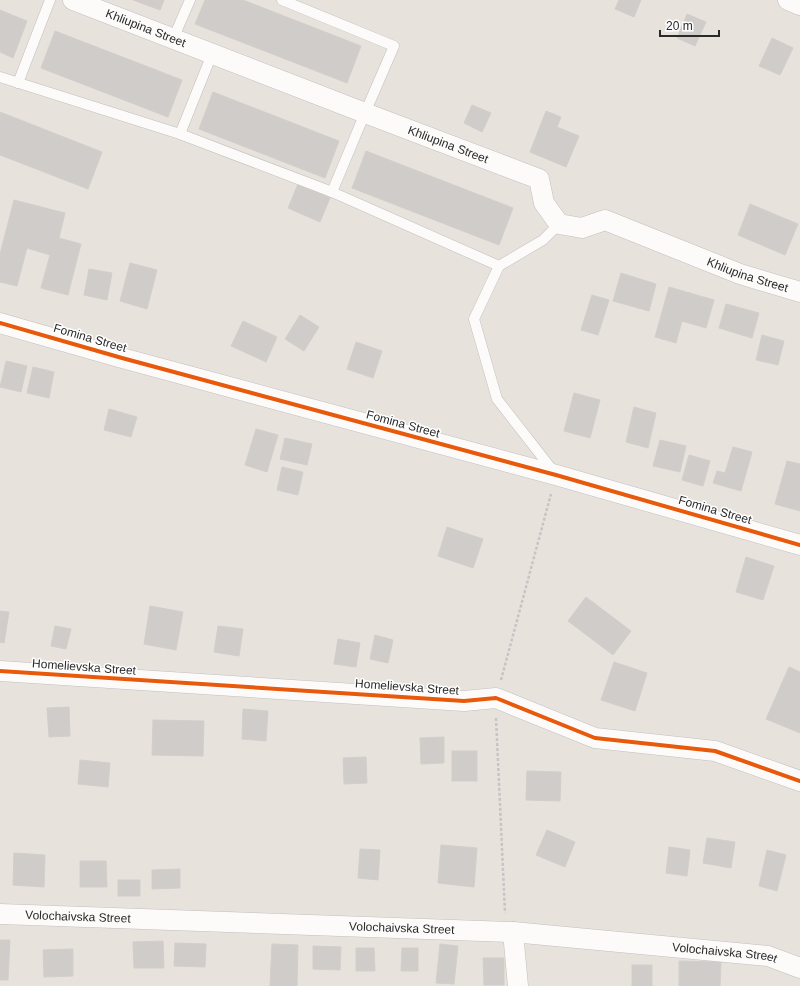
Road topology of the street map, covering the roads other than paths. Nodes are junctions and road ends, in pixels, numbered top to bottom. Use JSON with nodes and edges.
{"nodes":[{"id":1,"x":50,"y":0,"type":"edge"},
{"id":2,"x":73,"y":0,"type":"edge"},
{"id":3,"x":190,"y":0,"type":"edge"},
{"id":4,"x":282,"y":0,"type":"edge"},
{"id":5,"x":788,"y":0,"type":"edge"},
{"id":6,"x":800,"y":5,"type":"edge"},
{"id":7,"x":173,"y":39,"type":"junction"},
{"id":8,"x":212,"y":54,"type":"junction"},
{"id":9,"x":0,"y":77,"type":"edge"},
{"id":10,"x":18,"y":83,"type":"junction"},
{"id":11,"x":365,"y":113,"type":"junction"},
{"id":12,"x":180,"y":134,"type":"junction"},
{"id":13,"x":332,"y":192,"type":"junction"},
{"id":14,"x":559,"y":224,"type":"junction"},
{"id":15,"x":499,"y":266,"type":"junction"},
{"id":16,"x":800,"y":292,"type":"edge"},
{"id":17,"x":0,"y":323,"type":"edge"},
{"id":18,"x":556,"y":475,"type":"junction"},
{"id":19,"x":800,"y":545,"type":"edge"},
{"id":20,"x":0,"y":671,"type":"edge"},
{"id":21,"x":800,"y":781,"type":"edge"},
{"id":22,"x":0,"y":914,"type":"edge"},
{"id":23,"x":509,"y":932,"type":"junction"},
{"id":24,"x":800,"y":968,"type":"edge"},
{"id":25,"x":518,"y":986,"type":"edge"}],
"edges":[{"from":1,"to":10,"type":"lane"},
{"from":2,"to":7,"type":"street","name":"Khliupina Street"},
{"from":3,"to":7,"type":"lane"},
{"from":4,"to":11,"type":"lane"},
{"from":5,"to":6,"type":"street"},
{"from":7,"to":8,"type":"street","name":"Khliupina Street"},
{"from":8,"to":11,"type":"street","name":"Khliupina Street"},
{"from":8,"to":12,"type":"lane"},
{"from":9,"to":10,"type":"lane"},
{"from":10,"to":12,"type":"lane"},
{"from":11,"to":13,"type":"lane"},
{"from":11,"to":14,"type":"street","name":"Khliupina Street"},
{"from":12,"to":13,"type":"lane"},
{"from":13,"to":15,"type":"lane"},
{"from":14,"to":15,"type":"lane"},
{"from":14,"to":16,"type":"street","name":"Khliupina Street"},
{"from":15,"to":18,"type":"lane"},
{"from":17,"to":18,"type":"street","name":"Fomina Street"},
{"from":18,"to":19,"type":"street","name":"Fomina Street"},
{"from":20,"to":21,"type":"street","name":"Homelievska Street"},
{"from":22,"to":23,"type":"street","name":"Volochaivska Street"},
{"from":23,"to":24,"type":"street","name":"Volochaivska Street"},
{"from":23,"to":25,"type":"street"}]}
